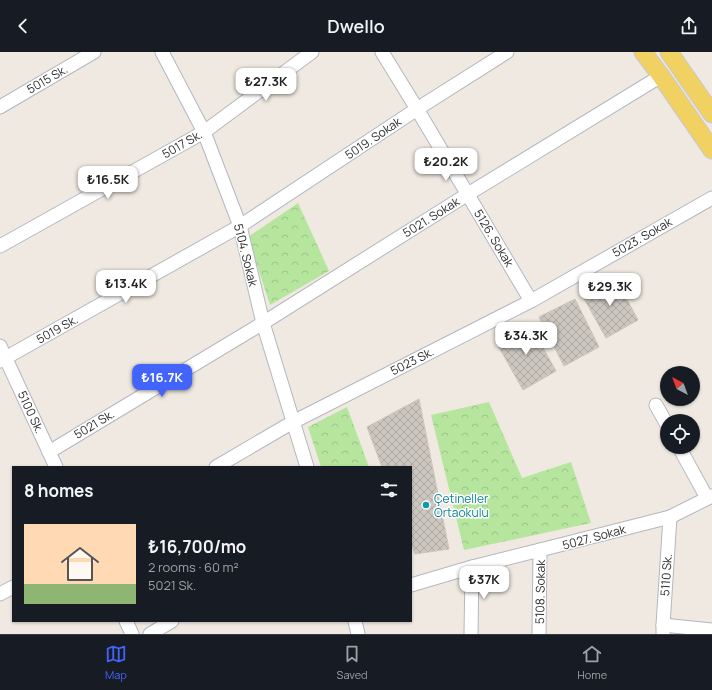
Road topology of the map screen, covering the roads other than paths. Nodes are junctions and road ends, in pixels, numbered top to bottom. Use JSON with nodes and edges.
{"nodes":[{"id":1,"x":94,"y":52,"type":"edge"},
{"id":2,"x":162,"y":52,"type":"edge"},
{"id":3,"x":312,"y":52,"type":"edge"},
{"id":4,"x":382,"y":52,"type":"edge"},
{"id":5,"x":507,"y":52,"type":"edge"},
{"id":6,"x":643,"y":52,"type":"edge"},
{"id":7,"x":668,"y":52,"type":"edge"},
{"id":8,"x":662,"y":76,"type":"junction"},
{"id":9,"x":0,"y":107,"type":"edge"},
{"id":10,"x":417,"y":108,"type":"junction"},
{"id":11,"x":712,"y":114,"type":"edge"},
{"id":12,"x":204,"y":132,"type":"junction"},
{"id":13,"x":712,"y":150,"type":"edge"},
{"id":14,"x":468,"y":194,"type":"junction"},
{"id":15,"x":712,"y":198,"type":"edge"},
{"id":16,"x":240,"y":226,"type":"junction"},
{"id":17,"x":0,"y":246,"type":"edge"},
{"id":18,"x":531,"y":301,"type":"junction"},
{"id":19,"x":263,"y":323,"type":"junction"},
{"id":20,"x":2,"y":355,"type":"edge"},
{"id":21,"x":656,"y":405,"type":"dead end"},
{"id":22,"x":661,"y":414,"type":"edge"},
{"id":23,"x":293,"y":422,"type":"junction"},
{"id":24,"x":49,"y":452,"type":"junction"},
{"id":25,"x":683,"y":454,"type":"edge"},
{"id":26,"x":56,"y":466,"type":"edge"},
{"id":27,"x":218,"y":466,"type":"edge"},
{"id":28,"x":307,"y":466,"type":"edge"},
{"id":29,"x":709,"y":497,"type":"edge"},
{"id":30,"x":670,"y":517,"type":"junction"},
{"id":31,"x":540,"y":550,"type":"junction"},
{"id":32,"x":472,"y":566,"type":"junction"},
{"id":33,"x":412,"y":585,"type":"edge"},
{"id":34,"x":12,"y":588,"type":"edge"},
{"id":35,"x":0,"y":594,"type":"edge"},
{"id":36,"x":126,"y":622,"type":"edge"},
{"id":37,"x":170,"y":622,"type":"edge"},
{"id":38,"x":355,"y":622,"type":"edge"},
{"id":39,"x":663,"y":629,"type":"edge"},
{"id":40,"x":712,"y":630,"type":"edge"},
{"id":41,"x":132,"y":634,"type":"edge"},
{"id":42,"x":150,"y":634,"type":"edge"},
{"id":43,"x":358,"y":634,"type":"edge"},
{"id":44,"x":471,"y":634,"type":"edge"},
{"id":45,"x":539,"y":634,"type":"edge"}],
"edges":[{"from":1,"to":9,"type":"street","name":"5015 Sk."},
{"from":2,"to":12,"type":"street","name":"5104. Sokak"},
{"from":3,"to":12,"type":"street","name":"5017 Sk."},
{"from":4,"to":10,"type":"street","name":"5126. Sokak"},
{"from":5,"to":10,"type":"street","name":"5019. Sokak"},
{"from":6,"to":8,"type":"main road"},
{"from":7,"to":11,"type":"main road"},
{"from":8,"to":13,"type":"main road"},
{"from":8,"to":14,"type":"street","name":"5021. Sokak"},
{"from":10,"to":14,"type":"street","name":"5126. Sokak"},
{"from":10,"to":16,"type":"street","name":"5019. Sokak"},
{"from":12,"to":16,"type":"street","name":"5104. Sokak"},
{"from":12,"to":17,"type":"street","name":"5017 Sk."},
{"from":14,"to":18,"type":"street","name":"5126. Sokak"},
{"from":14,"to":19,"type":"street","name":"5021. Sokak"},
{"from":15,"to":18,"type":"street","name":"5023. Sokak"},
{"from":16,"to":19,"type":"street","name":"5104. Sokak"},
{"from":16,"to":20,"type":"street","name":"5019 Sk."},
{"from":18,"to":23,"type":"street","name":"5023 Sk."},
{"from":19,"to":23,"type":"street","name":"5104. Sokak"},
{"from":19,"to":24,"type":"street","name":"5021 Sk."},
{"from":20,"to":24,"type":"street","name":"5100 Sk."},
{"from":21,"to":22,"type":"street"},
{"from":23,"to":27,"type":"street"},
{"from":23,"to":28,"type":"street","name":"5104. Sokak"},
{"from":24,"to":26,"type":"street","name":"5100 Sk."},
{"from":25,"to":29,"type":"street"},
{"from":29,"to":30,"type":"street","name":"5027. Sokak"},
{"from":30,"to":31,"type":"street","name":"5027. Sokak"},
{"from":30,"to":39,"type":"street","name":"5110 Sk."},
{"from":31,"to":32,"type":"street","name":"5027. Sokak"},
{"from":31,"to":45,"type":"street","name":"5108. Sokak"},
{"from":32,"to":33,"type":"street","name":"5027. Sokak"},
{"from":32,"to":44,"type":"street"},
{"from":34,"to":35,"type":"street"},
{"from":36,"to":41,"type":"street"},
{"from":37,"to":42,"type":"street"},
{"from":38,"to":43,"type":"street"},
{"from":39,"to":40,"type":"street"}]}
